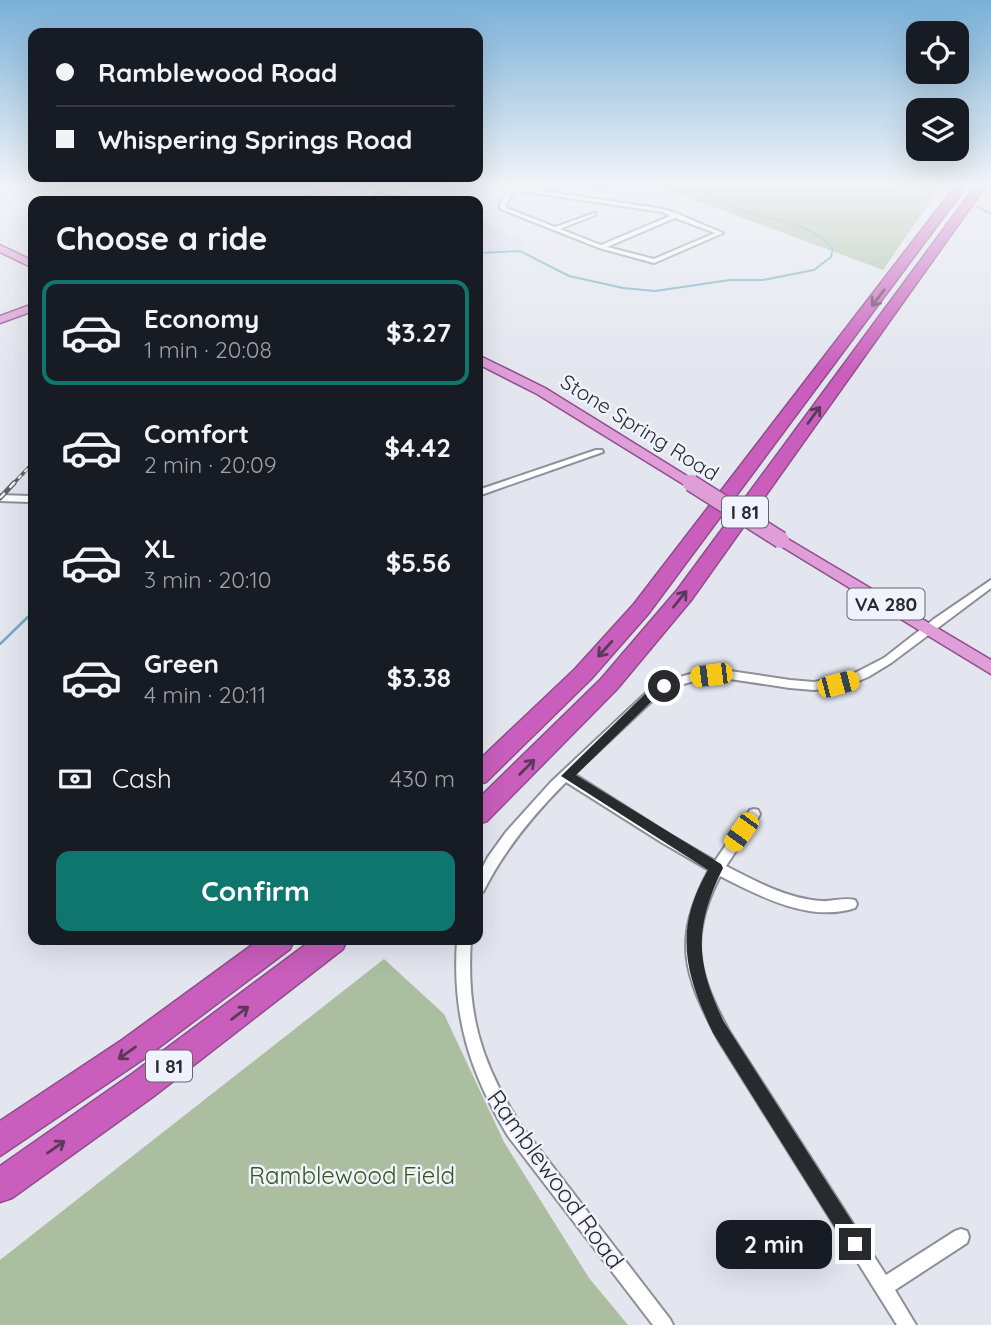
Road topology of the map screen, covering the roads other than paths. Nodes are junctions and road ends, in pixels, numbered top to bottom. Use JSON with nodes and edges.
{"nodes":[{"id":1,"x":598,"y":246,"type":"edge"},
{"id":2,"x":690,"y":246,"type":"edge"},
{"id":3,"x":916,"y":246,"type":"edge"},
{"id":4,"x":937,"y":246,"type":"edge"},
{"id":5,"x":601,"y":247,"type":"joint"},
{"id":6,"x":0,"y":248,"type":"edge"},
{"id":7,"x":28,"y":262,"type":"edge"},
{"id":8,"x":28,"y":309,"type":"edge"},
{"id":9,"x":0,"y":320,"type":"edge"},
{"id":10,"x":483,"y":361,"type":"edge"},
{"id":11,"x":599,"y":452,"type":"dead end"},
{"id":12,"x":483,"y":491,"type":"edge"},
{"id":13,"x":0,"y":498,"type":"edge"},
{"id":14,"x":28,"y":499,"type":"edge"},
{"id":15,"x":991,"y":583,"type":"edge"},
{"id":16,"x":928,"y":629,"type":"junction"},
{"id":17,"x":991,"y":668,"type":"edge"},
{"id":18,"x":483,"y":770,"type":"edge"},
{"id":19,"x":567,"y":776,"type":"junction"},
{"id":20,"x":483,"y":809,"type":"edge"},
{"id":21,"x":754,"y":814,"type":"dead end"},
{"id":22,"x":716,"y":868,"type":"junction"},
{"id":23,"x":483,"y":879,"type":"edge"},
{"id":24,"x":850,"y":904,"type":"dead end"},
{"id":25,"x":274,"y":945,"type":"edge"},
{"id":26,"x":326,"y":945,"type":"edge"},
{"id":27,"x":464,"y":945,"type":"edge"},
{"id":28,"x":0,"y":1140,"type":"edge"},
{"id":29,"x":0,"y":1186,"type":"edge"},
{"id":30,"x":961,"y":1237,"type":"dead end"},
{"id":31,"x":883,"y":1287,"type":"junction"},
{"id":32,"x":664,"y":1325,"type":"edge"},
{"id":33,"x":907,"y":1325,"type":"edge"}],
"edges":[{"from":1,"to":5,"type":"street"},
{"from":2,"to":5,"type":"street"},
{"from":3,"to":18,"type":"highway","number":"I 81","one_way":true},
{"from":20,"to":4,"type":"highway","number":"I 81","one_way":true},
{"from":6,"to":7,"type":"main road"},
{"from":8,"to":9,"type":"main road"},
{"from":10,"to":16,"type":"main road","name":"Stone Spring Road","number":"VA 280","bridge":true},
{"from":11,"to":12,"type":"street"},
{"from":13,"to":14,"type":"street"},
{"from":15,"to":16,"type":"street"},
{"from":16,"to":17,"type":"main road","name":"Stone Spring Road","number":"VA 280"},
{"from":16,"to":19,"type":"street"},
{"from":19,"to":22,"type":"street"},
{"from":19,"to":23,"type":"street"},
{"from":21,"to":22,"type":"street"},
{"from":22,"to":24,"type":"street"},
{"from":22,"to":31,"type":"street"},
{"from":25,"to":28,"type":"highway","number":"I 81","one_way":true},
{"from":29,"to":26,"type":"highway","number":"I 81","one_way":true},
{"from":27,"to":32,"type":"street","name":"Ramblewood Road"},
{"from":30,"to":31,"type":"street"},
{"from":31,"to":33,"type":"street"}]}
